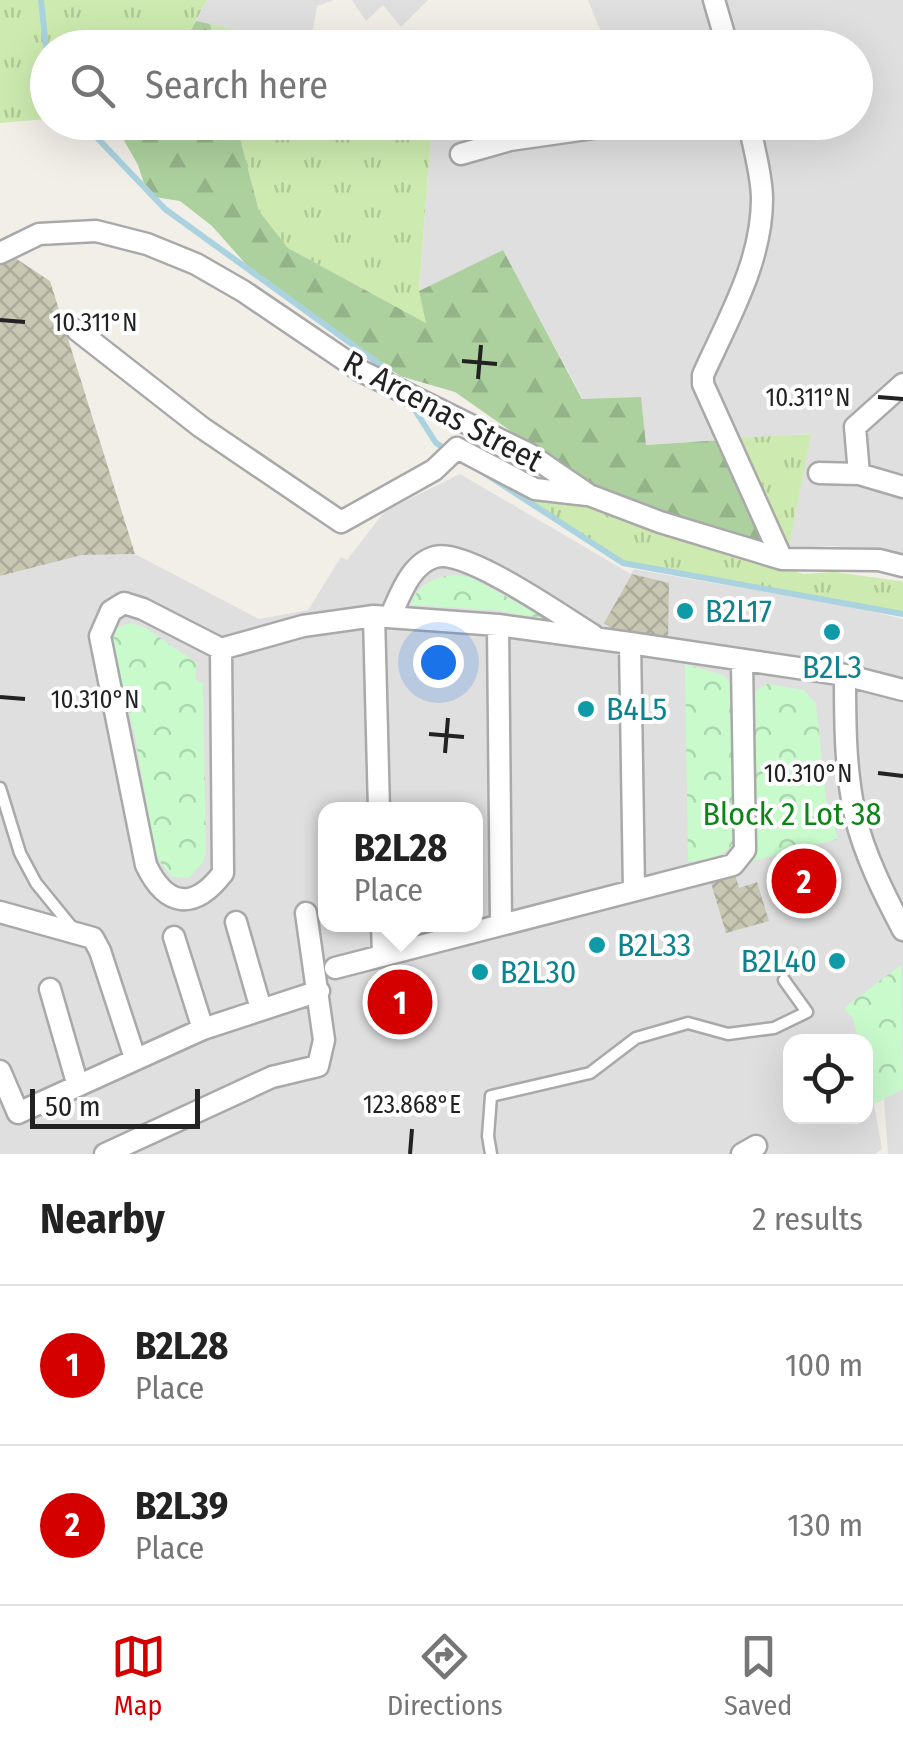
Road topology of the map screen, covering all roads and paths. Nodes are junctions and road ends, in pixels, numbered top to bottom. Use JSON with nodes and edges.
{"nodes":[{"id":1,"x":714,"y":0,"type":"edge"},
{"id":2,"x":723,"y":30,"type":"edge"},
{"id":3,"x":510,"y":140,"type":"edge"},
{"id":4,"x":752,"y":140,"type":"edge"},
{"id":5,"x":461,"y":154,"type":"dead end"},
{"id":6,"x":0,"y":253,"type":"edge"},
{"id":7,"x":77,"y":330,"type":"dead end"},
{"id":8,"x":903,"y":384,"type":"edge"},
{"id":9,"x":819,"y":473,"type":"dead end"},
{"id":10,"x":860,"y":474,"type":"junction"},
{"id":11,"x":903,"y":487,"type":"edge"},
{"id":12,"x":589,"y":496,"type":"junction"},
{"id":13,"x":782,"y":559,"type":"junction"},
{"id":14,"x":903,"y":566,"type":"edge"},
{"id":15,"x":382,"y":616,"type":"junction"},
{"id":16,"x":498,"y":625,"type":"junction"},
{"id":17,"x":599,"y":639,"type":"junction"},
{"id":18,"x":630,"y":643,"type":"junction"},
{"id":19,"x":221,"y":649,"type":"junction"},
{"id":20,"x":742,"y":662,"type":"junction"},
{"id":21,"x":845,"y":675,"type":"junction"},
{"id":22,"x":903,"y":690,"type":"edge"},
{"id":23,"x":0,"y":788,"type":"edge"},
{"id":24,"x":379,"y":802,"type":"edge"},
{"id":25,"x":634,"y":890,"type":"junction"},
{"id":26,"x":0,"y":912,"type":"edge"},
{"id":27,"x":306,"y":913,"type":"dead end"},
{"id":28,"x":236,"y":922,"type":"dead end"},
{"id":29,"x":501,"y":924,"type":"junction"},
{"id":30,"x":483,"y":929,"type":"edge"},
{"id":31,"x":903,"y":930,"type":"edge"},
{"id":32,"x":76,"y":932,"type":"junction"},
{"id":33,"x":382,"y":932,"type":"edge"},
{"id":34,"x":471,"y":932,"type":"edge"},
{"id":35,"x":174,"y":936,"type":"dead end"},
{"id":36,"x":382,"y":956,"type":"junction"},
{"id":37,"x":335,"y":968,"type":"dead end"},
{"id":38,"x":784,"y":980,"type":"dead end"},
{"id":39,"x":50,"y":989,"type":"dead end"},
{"id":40,"x":320,"y":991,"type":"junction"},
{"id":41,"x":261,"y":1009,"type":"junction"},
{"id":42,"x":203,"y":1030,"type":"junction"},
{"id":43,"x":134,"y":1058,"type":"junction"},
{"id":44,"x":0,"y":1071,"type":"edge"},
{"id":45,"x":78,"y":1086,"type":"junction"},
{"id":46,"x":106,"y":1154,"type":"edge"},
{"id":47,"x":491,"y":1154,"type":"edge"}],
"edges":[{"from":1,"to":2,"type":"street"},
{"from":3,"to":5,"type":"street"},
{"from":4,"to":13,"type":"street"},
{"from":6,"to":12,"type":"street","name":"R. Arcenas Street"},
{"from":7,"to":12,"type":"street"},
{"from":8,"to":10,"type":"street"},
{"from":9,"to":10,"type":"street"},
{"from":10,"to":11,"type":"street"},
{"from":12,"to":13,"type":"street","name":"R. Arcenas Street"},
{"from":13,"to":14,"type":"street","name":"R. Arcenas Street"},
{"from":15,"to":16,"type":"street"},
{"from":15,"to":17,"type":"street"},
{"from":15,"to":19,"type":"street"},
{"from":15,"to":24,"type":"street"},
{"from":16,"to":17,"type":"street"},
{"from":16,"to":29,"type":"street"},
{"from":17,"to":18,"type":"street"},
{"from":18,"to":20,"type":"street"},
{"from":18,"to":25,"type":"street"},
{"from":19,"to":19,"type":"street"},
{"from":20,"to":21,"type":"street"},
{"from":20,"to":25,"type":"street"},
{"from":21,"to":22,"type":"street"},
{"from":21,"to":31,"type":"street"},
{"from":23,"to":32,"type":"lane"},
{"from":25,"to":29,"type":"street"},
{"from":26,"to":32,"type":"street"},
{"from":27,"to":40,"type":"street"},
{"from":28,"to":41,"type":"street"},
{"from":29,"to":30,"type":"street"},
{"from":32,"to":43,"type":"street"},
{"from":33,"to":36,"type":"street"},
{"from":34,"to":36,"type":"street"},
{"from":35,"to":42,"type":"street"},
{"from":36,"to":37,"type":"street"},
{"from":38,"to":47,"type":"lane"},
{"from":39,"to":45,"type":"street"},
{"from":40,"to":41,"type":"street"},
{"from":40,"to":46,"type":"street"},
{"from":41,"to":42,"type":"street"},
{"from":42,"to":43,"type":"street"},
{"from":43,"to":45,"type":"street"},
{"from":44,"to":45,"type":"street"}]}
